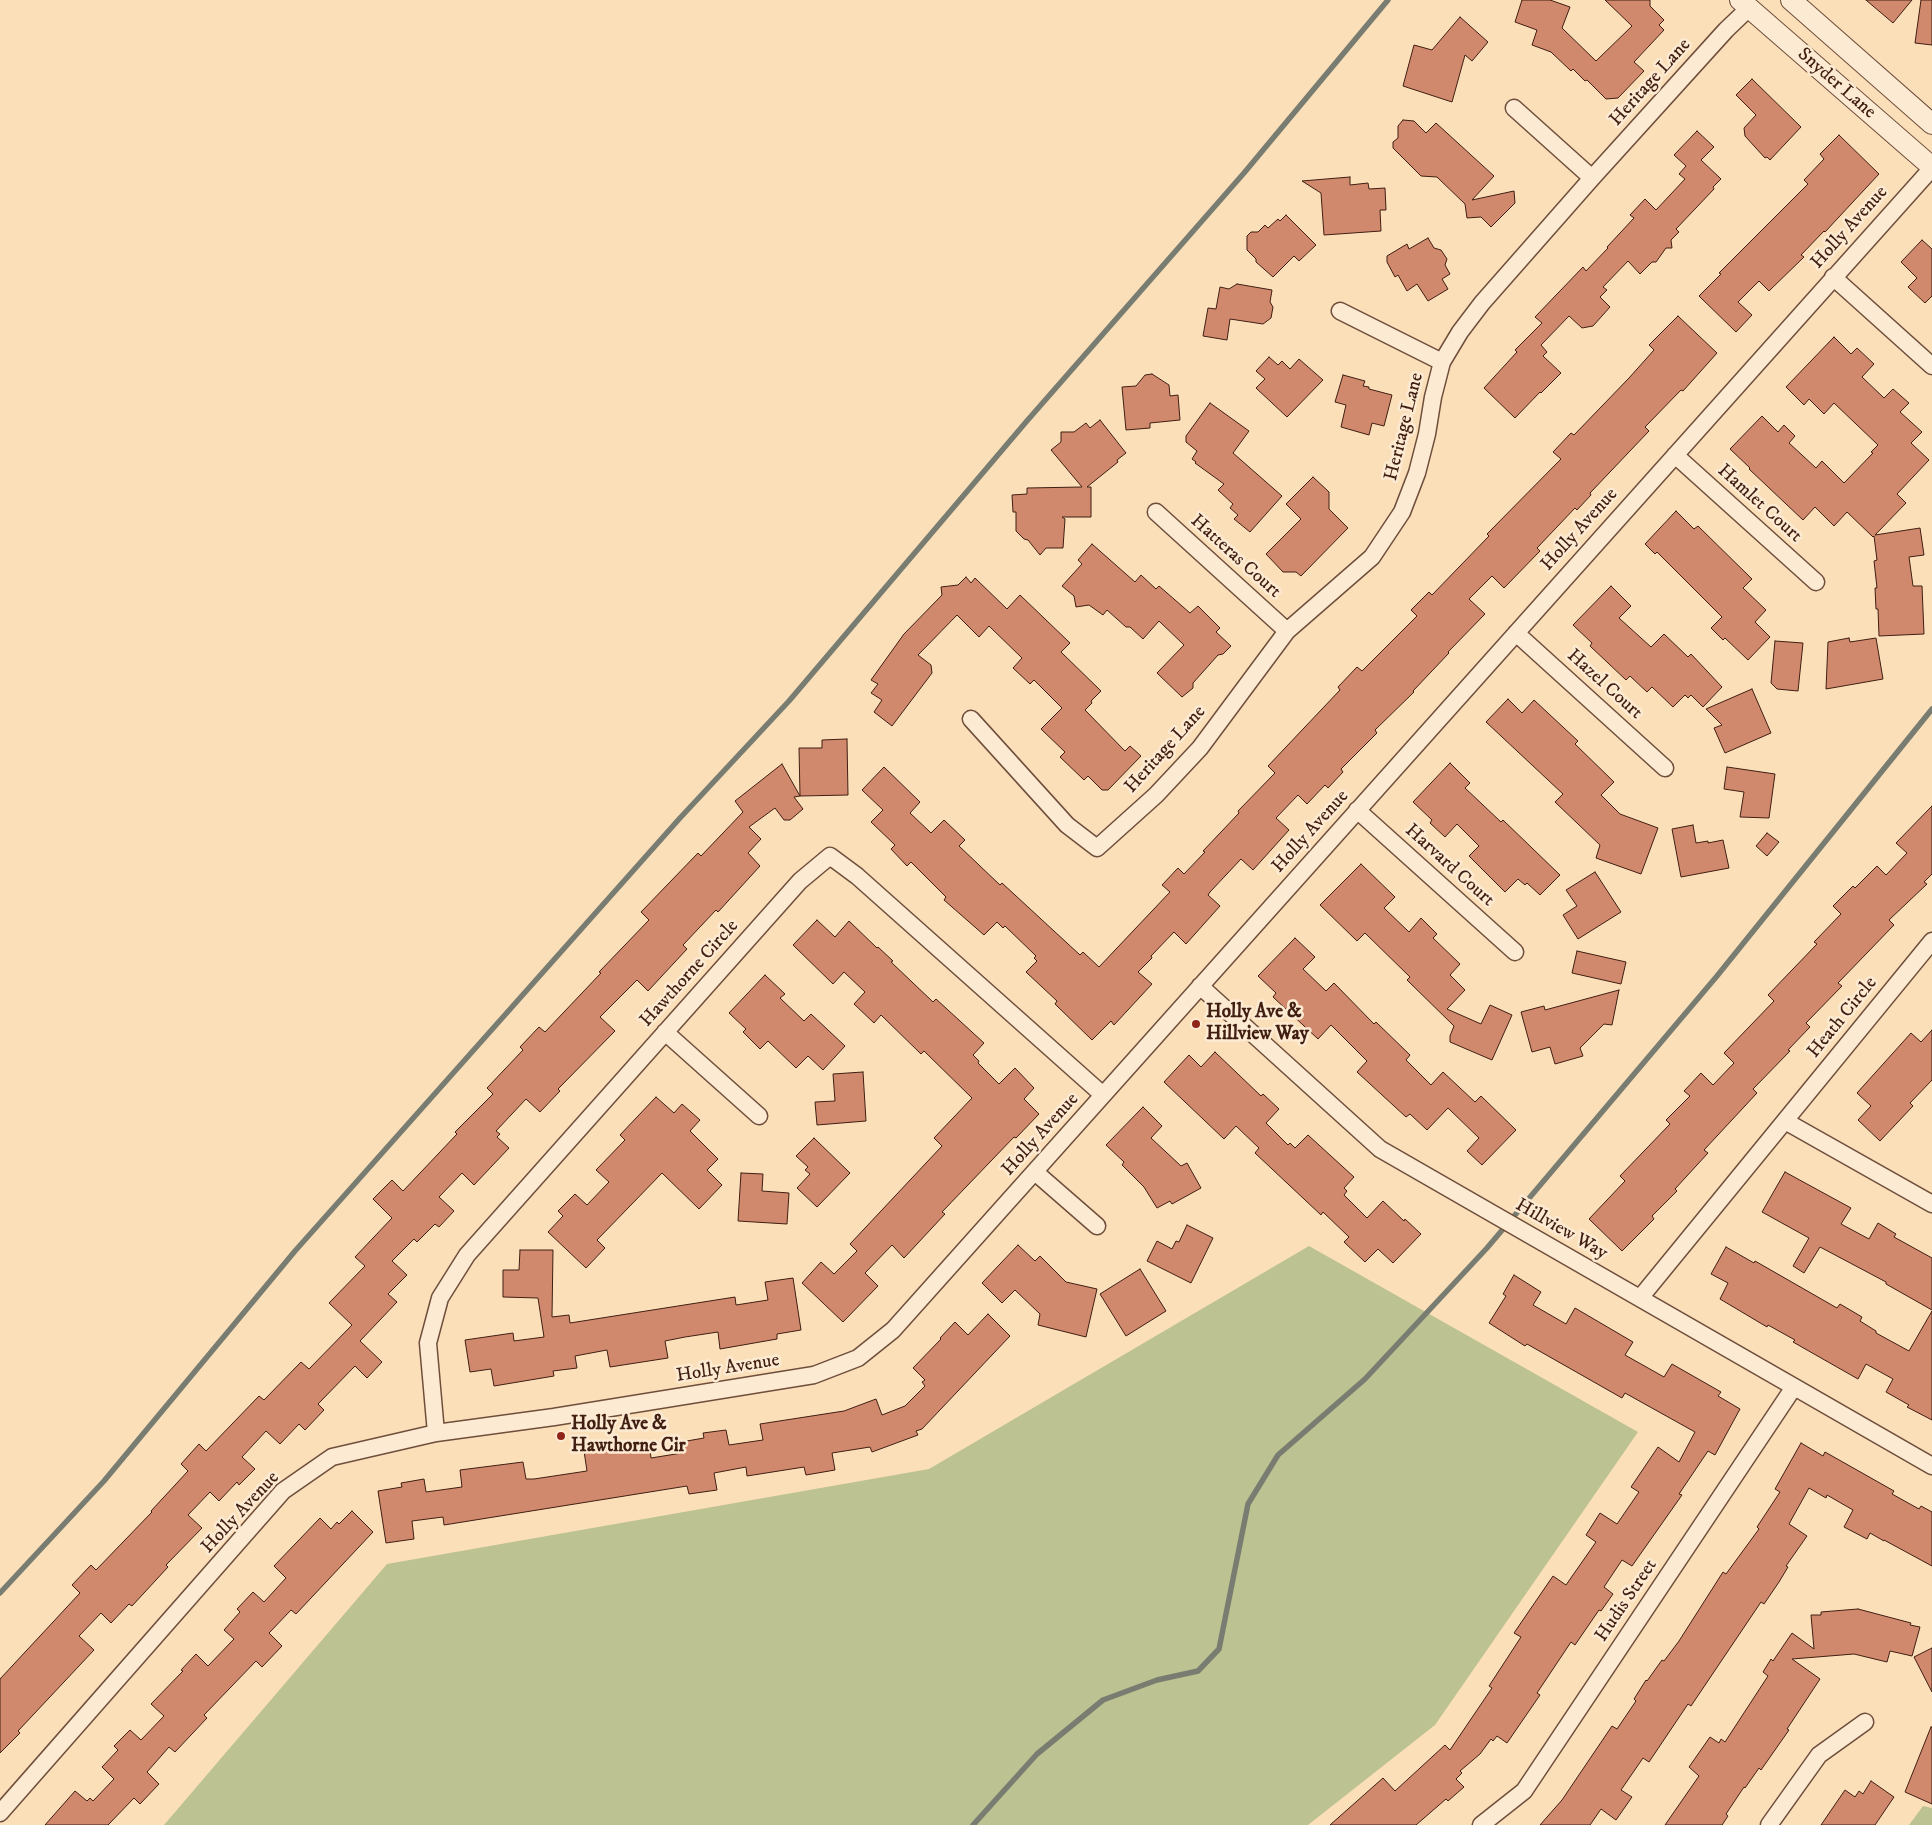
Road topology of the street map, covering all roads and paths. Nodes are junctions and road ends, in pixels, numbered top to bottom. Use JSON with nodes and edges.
{"nodes":[{"id":1,"x":1791,"y":0,"type":"edge"},
{"id":2,"x":1745,"y":4,"type":"edge"},
{"id":3,"x":1514,"y":108,"type":"dead end"},
{"id":4,"x":1932,"y":124,"type":"edge"},
{"id":5,"x":1932,"y":168,"type":"edge"},
{"id":6,"x":1592,"y":178,"type":"junction"},
{"id":7,"x":1833,"y":277,"type":"junction"},
{"id":8,"x":1340,"y":311,"type":"dead end"},
{"id":9,"x":1442,"y":362,"type":"junction"},
{"id":10,"x":1932,"y":366,"type":"edge"},
{"id":11,"x":1675,"y":455,"type":"junction"},
{"id":12,"x":1156,"y":512,"type":"dead end"},
{"id":13,"x":1816,"y":582,"type":"dead end"},
{"id":14,"x":1287,"y":631,"type":"junction"},
{"id":15,"x":1516,"y":633,"type":"junction"},
{"id":16,"x":970,"y":719,"type":"dead end"},
{"id":17,"x":1666,"y":768,"type":"dead end"},
{"id":18,"x":1357,"y":810,"type":"junction"},
{"id":19,"x":1932,"y":941,"type":"edge"},
{"id":20,"x":1514,"y":952,"type":"dead end"},
{"id":21,"x":1200,"y":986,"type":"junction"},
{"id":22,"x":665,"y":1032,"type":"junction"},
{"id":23,"x":1103,"y":1095,"type":"junction"},
{"id":24,"x":759,"y":1116,"type":"dead end"},
{"id":25,"x":1785,"y":1121,"type":"junction"},
{"id":26,"x":1035,"y":1172,"type":"junction"},
{"id":27,"x":1932,"y":1204,"type":"edge"},
{"id":28,"x":1097,"y":1226,"type":"dead end"},
{"id":29,"x":1640,"y":1298,"type":"junction"},
{"id":30,"x":1794,"y":1388,"type":"junction"},
{"id":31,"x":436,"y":1432,"type":"junction"},
{"id":32,"x":1932,"y":1466,"type":"edge"},
{"id":33,"x":1865,"y":1722,"type":"dead end"},
{"id":34,"x":0,"y":1814,"type":"edge"},
{"id":35,"x":1481,"y":1825,"type":"edge"},
{"id":36,"x":1769,"y":1825,"type":"edge"}],
"edges":[{"from":1,"to":4,"type":"street","name":"Snyder Lane"},
{"from":2,"to":5,"type":"street","name":"Snyder Lane"},
{"from":2,"to":6,"type":"street","name":"Heritage Lane"},
{"from":3,"to":6,"type":"street"},
{"from":5,"to":7,"type":"street","name":"Holly Avenue"},
{"from":6,"to":9,"type":"street","name":"Heritage Lane"},
{"from":7,"to":10,"type":"street"},
{"from":7,"to":11,"type":"street","name":"Holly Avenue"},
{"from":8,"to":9,"type":"street"},
{"from":9,"to":14,"type":"street","name":"Heritage Lane"},
{"from":11,"to":13,"type":"street","name":"Hamlet Court"},
{"from":11,"to":15,"type":"street","name":"Holly Avenue"},
{"from":12,"to":14,"type":"street","name":"Hatteras Court"},
{"from":14,"to":16,"type":"street","name":"Heritage Lane"},
{"from":15,"to":17,"type":"street","name":"Hazel Court"},
{"from":15,"to":18,"type":"street","name":"Holly Avenue"},
{"from":18,"to":20,"type":"street","name":"Harvard Court"},
{"from":18,"to":21,"type":"street","name":"Holly Avenue"},
{"from":19,"to":25,"type":"street","name":"Heath Circle"},
{"from":21,"to":23,"type":"street","name":"Holly Avenue"},
{"from":21,"to":29,"type":"street","name":"Hillview Way"},
{"from":22,"to":23,"type":"street","name":"Hawthorne Circle"},
{"from":22,"to":24,"type":"street"},
{"from":22,"to":31,"type":"street","name":"Hawthorne Circle"},
{"from":23,"to":26,"type":"street","name":"Holly Avenue"},
{"from":25,"to":27,"type":"street"},
{"from":25,"to":29,"type":"street","name":"Heath Circle"},
{"from":26,"to":28,"type":"street"},
{"from":26,"to":31,"type":"street","name":"Holly Avenue"},
{"from":29,"to":30,"type":"street","name":"Hillview Way"},
{"from":30,"to":32,"type":"street","name":"Hillview Way"},
{"from":30,"to":35,"type":"street","name":"Hudis Street"},
{"from":31,"to":34,"type":"street","name":"Holly Avenue"},
{"from":33,"to":36,"type":"street"}]}
